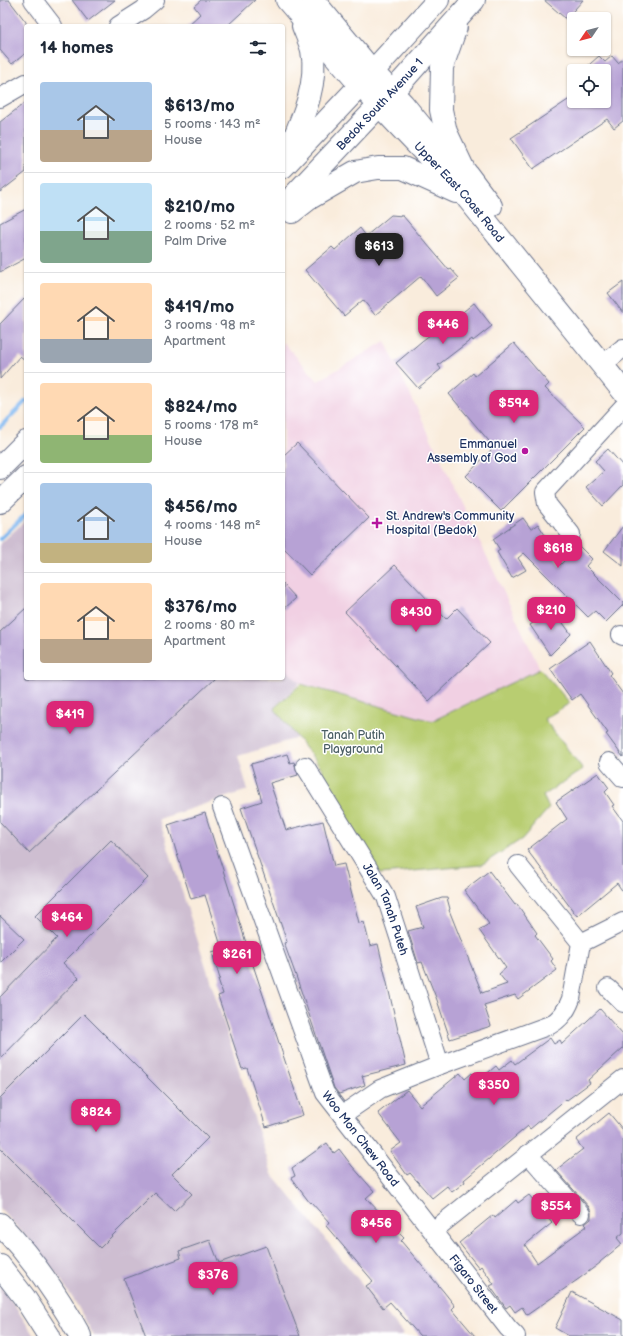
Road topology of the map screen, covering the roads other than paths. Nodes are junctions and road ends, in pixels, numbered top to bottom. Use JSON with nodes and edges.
{"nodes":[{"id":1,"x":33,"y":0,"type":"edge"},
{"id":2,"x":155,"y":0,"type":"edge"},
{"id":3,"x":438,"y":0,"type":"edge"},
{"id":4,"x":474,"y":0,"type":"edge"},
{"id":5,"x":299,"y":4,"type":"edge"},
{"id":6,"x":459,"y":18,"type":"junction"},
{"id":7,"x":51,"y":24,"type":"edge"},
{"id":8,"x":121,"y":24,"type":"edge"},
{"id":9,"x":366,"y":78,"type":"junction"},
{"id":10,"x":24,"y":84,"type":"edge"},
{"id":11,"x":0,"y":98,"type":"edge"},
{"id":12,"x":385,"y":98,"type":"junction"},
{"id":13,"x":285,"y":159,"type":"edge"},
{"id":14,"x":285,"y":165,"type":"edge"},
{"id":15,"x":465,"y":195,"type":"junction"},
{"id":16,"x":285,"y":205,"type":"edge"},
{"id":17,"x":285,"y":218,"type":"edge"},
{"id":18,"x":503,"y":224,"type":"junction"},
{"id":19,"x":535,"y":274,"type":"junction"},
{"id":20,"x":614,"y":361,"type":"edge"},
{"id":21,"x":623,"y":391,"type":"edge"},
{"id":22,"x":623,"y":407,"type":"edge"},
{"id":23,"x":24,"y":444,"type":"edge"},
{"id":24,"x":0,"y":468,"type":"edge"},
{"id":25,"x":24,"y":479,"type":"edge"},
{"id":26,"x":0,"y":502,"type":"edge"},
{"id":27,"x":571,"y":534,"type":"dead end"},
{"id":28,"x":609,"y":762,"type":"dead end"},
{"id":29,"x":305,"y":766,"type":"dead end"},
{"id":30,"x":623,"y":778,"type":"edge"},
{"id":31,"x":222,"y":807,"type":"dead end"},
{"id":32,"x":518,"y":866,"type":"dead end"},
{"id":33,"x":623,"y":922,"type":"edge"},
{"id":34,"x":582,"y":943,"type":"junction"},
{"id":35,"x":608,"y":988,"type":"dead end"},
{"id":36,"x":623,"y":1003,"type":"edge"},
{"id":37,"x":440,"y":1065,"type":"junction"},
{"id":38,"x":621,"y":1084,"type":"edge"},
{"id":39,"x":342,"y":1115,"type":"junction"},
{"id":40,"x":528,"y":1154,"type":"junction"},
{"id":41,"x":580,"y":1214,"type":"dead end"},
{"id":42,"x":0,"y":1224,"type":"edge"},
{"id":43,"x":433,"y":1231,"type":"junction"},
{"id":44,"x":0,"y":1266,"type":"edge"},
{"id":45,"x":509,"y":1333,"type":"edge"},
{"id":46,"x":49,"y":1336,"type":"edge"},
{"id":47,"x":80,"y":1336,"type":"edge"}],
"edges":[{"from":1,"to":7,"type":"street"},
{"from":2,"to":8,"type":"street"},
{"from":3,"to":9,"type":"main road"},
{"from":4,"to":6,"type":"main road","name":"Bedok South Avenue 1"},
{"from":5,"to":9,"type":"main road","name":"Upper East Coast Road"},
{"from":5,"to":13,"type":"main road"},
{"from":6,"to":12,"type":"main road","name":"Bedok South Avenue 1"},
{"from":6,"to":18,"type":"main road"},
{"from":9,"to":12,"type":"main road","name":"Upper East Coast Road"},
{"from":9,"to":14,"type":"main road"},
{"from":10,"to":11,"type":"street"},
{"from":12,"to":15,"type":"main road","name":"Upper East Coast Road"},
{"from":12,"to":16,"type":"main road","name":"Bedok South Avenue 1"},
{"from":12,"to":18,"type":"main road","name":"Upper East Coast Road"},
{"from":15,"to":17,"type":"main road"},
{"from":15,"to":19,"type":"main road","name":"Upper East Coast Road"},
{"from":18,"to":19,"type":"main road","name":"Upper East Coast Road"},
{"from":19,"to":20,"type":"main road","name":"Upper East Coast Road"},
{"from":20,"to":21,"type":"main road","name":"Upper East Coast Road"},
{"from":22,"to":27,"type":"street"},
{"from":23,"to":24,"type":"main road"},
{"from":25,"to":26,"type":"main road"},
{"from":28,"to":30,"type":"street"},
{"from":29,"to":37,"type":"street","name":"Jalan Tanah Puteh"},
{"from":31,"to":39,"type":"street","name":"Woo Mon Chew Road"},
{"from":32,"to":34,"type":"street"},
{"from":33,"to":34,"type":"street"},
{"from":34,"to":37,"type":"street"},
{"from":35,"to":36,"type":"street"},
{"from":37,"to":39,"type":"street"},
{"from":38,"to":40,"type":"street"},
{"from":39,"to":43,"type":"street","name":"Woo Mon Chew Road"},
{"from":40,"to":41,"type":"street"},
{"from":40,"to":43,"type":"street"},
{"from":42,"to":47,"type":"main road"},
{"from":43,"to":45,"type":"street","name":"Figaro Street"},
{"from":44,"to":46,"type":"main road"}]}
